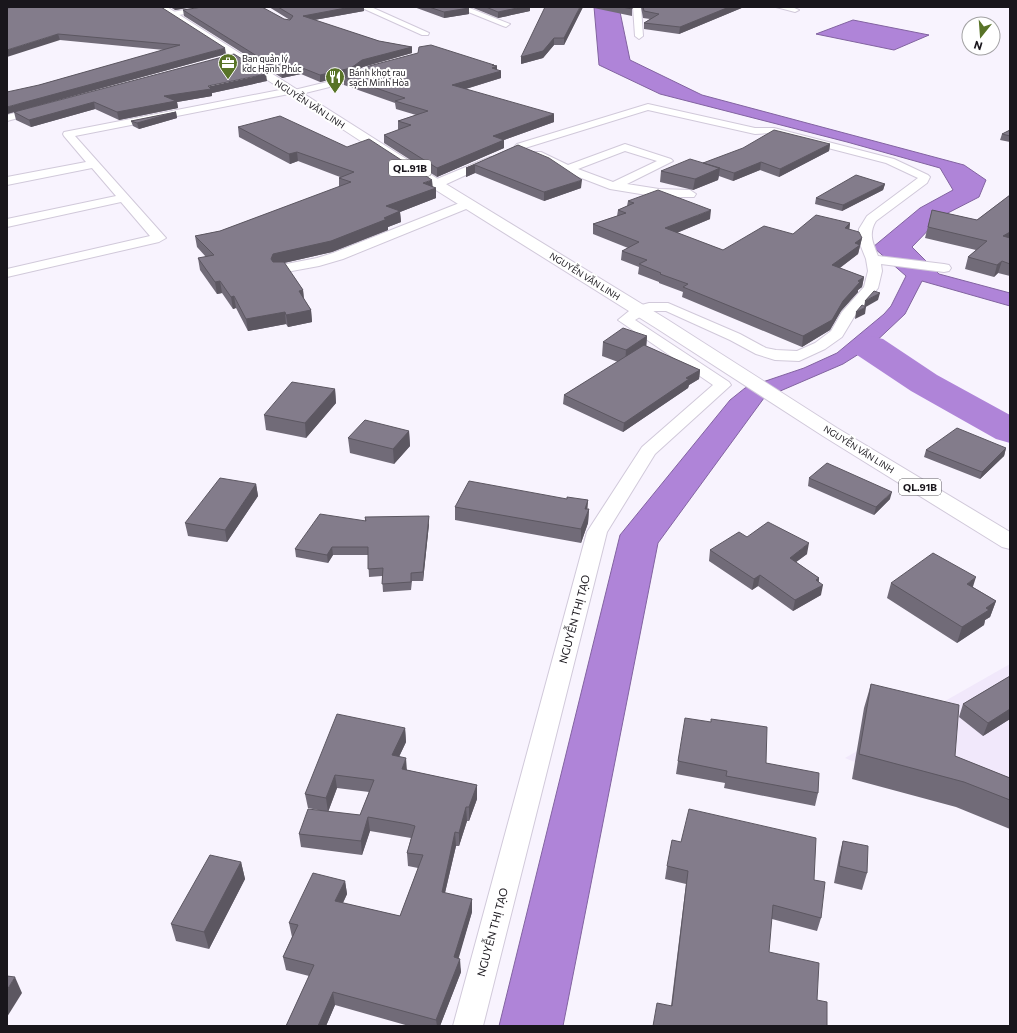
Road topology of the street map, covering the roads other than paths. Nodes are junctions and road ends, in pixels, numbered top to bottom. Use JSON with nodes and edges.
{"nodes":[{"id":1,"x":218,"y":7,"type":"edge"},
{"id":2,"x":364,"y":7,"type":"edge"},
{"id":3,"x":460,"y":7,"type":"edge"},
{"id":4,"x":637,"y":7,"type":"edge"},
{"id":5,"x":780,"y":7,"type":"edge"},
{"id":6,"x":167,"y":10,"type":"edge"},
{"id":7,"x":795,"y":10,"type":"dead end"},
{"id":8,"x":506,"y":24,"type":"dead end"},
{"id":9,"x":425,"y":33,"type":"dead end"},
{"id":10,"x":639,"y":36,"type":"dead end"},
{"id":11,"x":237,"y":56,"type":"junction"},
{"id":12,"x":222,"y":60,"type":"edge"},
{"id":13,"x":379,"y":66,"type":"edge"},
{"id":14,"x":292,"y":92,"type":"junction"},
{"id":15,"x":53,"y":106,"type":"edge"},
{"id":16,"x":7,"y":118,"type":"edge"},
{"id":17,"x":500,"y":156,"type":"edge"},
{"id":18,"x":94,"y":164,"type":"junction"},
{"id":19,"x":567,"y":169,"type":"junction"},
{"id":20,"x":7,"y":181,"type":"edge"},
{"id":21,"x":436,"y":184,"type":"junction"},
{"id":22,"x":614,"y":186,"type":"junction"},
{"id":23,"x":690,"y":194,"type":"dead end"},
{"id":24,"x":124,"y":198,"type":"junction"},
{"id":25,"x":467,"y":204,"type":"junction"},
{"id":26,"x":7,"y":223,"type":"edge"},
{"id":27,"x":880,"y":260,"type":"junction"},
{"id":28,"x":944,"y":268,"type":"dead end"},
{"id":29,"x":281,"y":269,"type":"edge"},
{"id":30,"x":7,"y":273,"type":"edge"},
{"id":31,"x":639,"y":310,"type":"junction"},
{"id":32,"x":1010,"y":542,"type":"edge"},
{"id":33,"x":468,"y":1026,"type":"edge"}],
"edges":[{"from":1,"to":6,"type":"street"},
{"from":2,"to":9,"type":"street"},
{"from":3,"to":8,"type":"street"},
{"from":4,"to":10,"type":"street"},
{"from":5,"to":7,"type":"street"},
{"from":6,"to":11,"type":"highway","name":"NGUYỄN VĂN LINH","number":"QL.91B"},
{"from":11,"to":12,"type":"street"},
{"from":11,"to":14,"type":"highway","name":"NGUYỄN VĂN LINH","number":"QL.91B"},
{"from":13,"to":14,"type":"street"},
{"from":14,"to":18,"type":"street"},
{"from":14,"to":21,"type":"highway","name":"NGUYỄN VĂN LINH","number":"QL.91B"},
{"from":15,"to":16,"type":"street"},
{"from":17,"to":21,"type":"street"},
{"from":18,"to":20,"type":"street"},
{"from":18,"to":24,"type":"street"},
{"from":19,"to":22,"type":"street"},
{"from":19,"to":22,"type":"street"},
{"from":19,"to":27,"type":"street"},
{"from":21,"to":25,"type":"highway","name":"NGUYỄN VĂN LINH","number":"QL.91B"},
{"from":22,"to":23,"type":"street"},
{"from":24,"to":26,"type":"street"},
{"from":24,"to":30,"type":"street"},
{"from":25,"to":29,"type":"street"},
{"from":25,"to":31,"type":"highway","name":"NGUYỄN VĂN LINH","number":"QL.91B"},
{"from":27,"to":28,"type":"street"},
{"from":27,"to":31,"type":"street"},
{"from":31,"to":32,"type":"highway","name":"NGUYỄN VĂN LINH","number":"QL.91B"},
{"from":31,"to":33,"type":"street","name":"NGUYỄN THỊ TẠO"}]}
